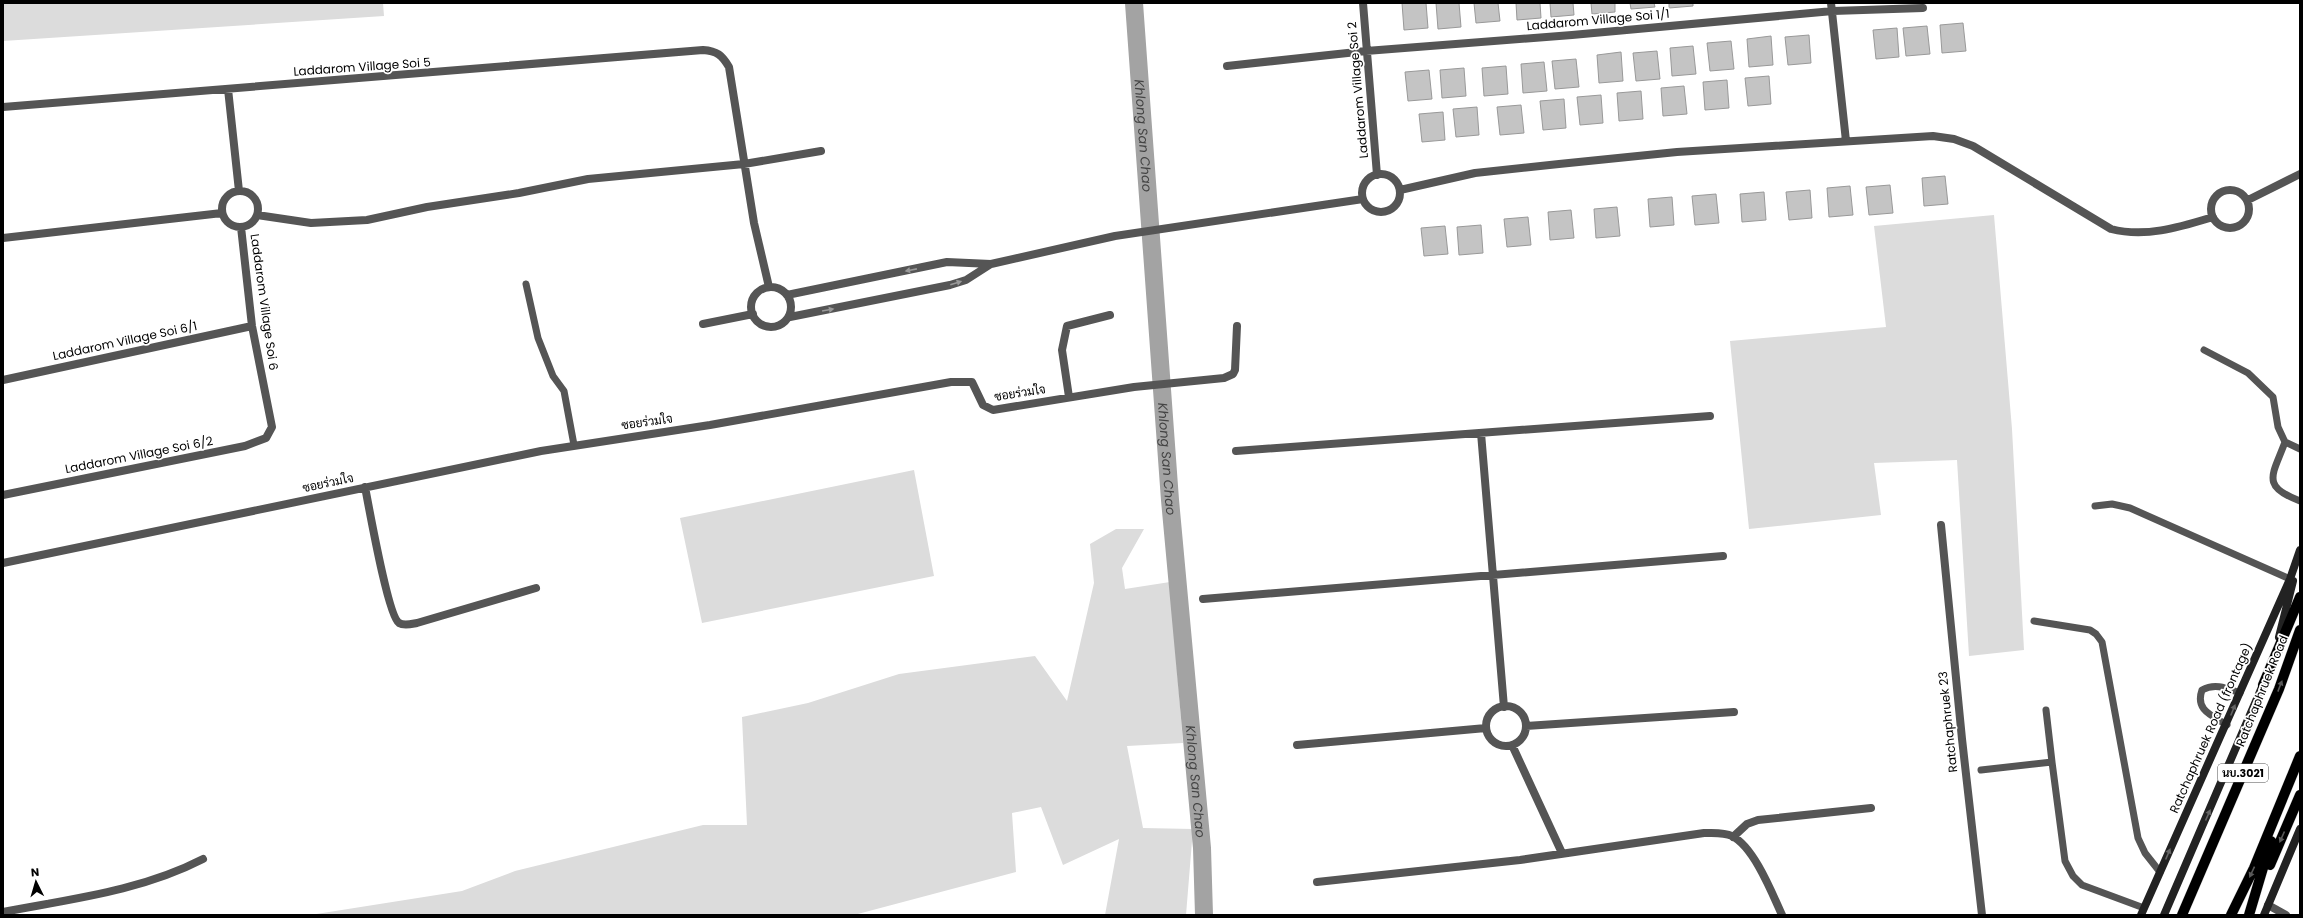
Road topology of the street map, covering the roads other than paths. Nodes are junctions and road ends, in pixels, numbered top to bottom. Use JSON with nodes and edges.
{"nodes":[{"id":1,"x":1363,"y":3,"type":"edge"},
{"id":2,"x":1832,"y":7,"type":"edge"},
{"id":3,"x":1923,"y":8,"type":"dead end"},
{"id":4,"x":1366,"y":51,"type":"junction"},
{"id":5,"x":1227,"y":66,"type":"dead end"},
{"id":6,"x":228,"y":89,"type":"junction"},
{"id":7,"x":3,"y":107,"type":"edge"},
{"id":8,"x":1846,"y":141,"type":"junction"},
{"id":9,"x":821,"y":151,"type":"dead end"},
{"id":10,"x":744,"y":164,"type":"junction"},
{"id":11,"x":2300,"y":174,"type":"edge"},
{"id":12,"x":1377,"y":175,"type":"junction"},
{"id":13,"x":1400,"y":190,"type":"junction"},
{"id":14,"x":239,"y":191,"type":"junction"},
{"id":15,"x":1362,"y":199,"type":"junction"},
{"id":16,"x":2248,"y":200,"type":"junction"},
{"id":17,"x":222,"y":213,"type":"junction"},
{"id":18,"x":257,"y":215,"type":"junction"},
{"id":19,"x":2214,"y":217,"type":"junction"},
{"id":20,"x":241,"y":227,"type":"junction"},
{"id":21,"x":3,"y":238,"type":"edge"},
{"id":22,"x":991,"y":264,"type":"junction"},
{"id":23,"x":526,"y":284,"type":"dead end"},
{"id":24,"x":769,"y":287,"type":"junction"},
{"id":25,"x":787,"y":295,"type":"junction"},
{"id":26,"x":753,"y":314,"type":"junction"},
{"id":27,"x":1110,"y":314,"type":"dead end"},
{"id":28,"x":790,"y":317,"type":"junction"},
{"id":29,"x":703,"y":324,"type":"dead end"},
{"id":30,"x":252,"y":326,"type":"junction"},
{"id":31,"x":1237,"y":326,"type":"dead end"},
{"id":32,"x":2204,"y":350,"type":"dead end"},
{"id":33,"x":3,"y":380,"type":"edge"},
{"id":34,"x":1069,"y":397,"type":"junction"},
{"id":35,"x":1710,"y":416,"type":"dead end"},
{"id":36,"x":272,"y":427,"type":"joint"},
{"id":37,"x":1481,"y":433,"type":"junction"},
{"id":38,"x":2285,"y":442,"type":"junction"},
{"id":39,"x":574,"y":445,"type":"junction"},
{"id":40,"x":2300,"y":449,"type":"edge"},
{"id":41,"x":1236,"y":451,"type":"dead end"},
{"id":42,"x":365,"y":487,"type":"junction"},
{"id":43,"x":3,"y":495,"type":"edge"},
{"id":44,"x":2300,"y":501,"type":"edge"},
{"id":45,"x":2095,"y":506,"type":"dead end"},
{"id":46,"x":1941,"y":526,"type":"dead end"},
{"id":47,"x":2300,"y":550,"type":"edge"},
{"id":48,"x":1723,"y":556,"type":"dead end"},
{"id":49,"x":2297,"y":560,"type":"junction"},
{"id":50,"x":3,"y":563,"type":"edge"},
{"id":51,"x":1493,"y":574,"type":"junction"},
{"id":52,"x":2290,"y":579,"type":"junction"},
{"id":53,"x":536,"y":588,"type":"dead end"},
{"id":54,"x":2300,"y":597,"type":"edge"},
{"id":55,"x":1203,"y":599,"type":"dead end"},
{"id":56,"x":2034,"y":621,"type":"dead end"},
{"id":57,"x":2300,"y":630,"type":"edge"},
{"id":58,"x":2263,"y":685,"type":"junction"},
{"id":59,"x":2240,"y":692,"type":"junction"},
{"id":60,"x":1504,"y":707,"type":"junction"},
{"id":61,"x":2046,"y":710,"type":"dead end"},
{"id":62,"x":1734,"y":712,"type":"dead end"},
{"id":63,"x":2227,"y":724,"type":"junction"},
{"id":64,"x":1526,"y":726,"type":"junction"},
{"id":65,"x":1486,"y":728,"type":"junction"},
{"id":66,"x":1297,"y":745,"type":"dead end"},
{"id":67,"x":1512,"y":746,"type":"junction"},
{"id":68,"x":2300,"y":756,"type":"edge"},
{"id":69,"x":2052,"y":762,"type":"junction"},
{"id":70,"x":1982,"y":770,"type":"dead end"},
{"id":71,"x":2284,"y":797,"type":"junction"},
{"id":72,"x":2299,"y":798,"type":"edge"},
{"id":73,"x":1870,"y":808,"type":"dead end"},
{"id":74,"x":2300,"y":829,"type":"edge"},
{"id":75,"x":1733,"y":837,"type":"junction"},
{"id":76,"x":1562,"y":853,"type":"junction"},
{"id":77,"x":203,"y":859,"type":"dead end"},
{"id":78,"x":2160,"y":872,"type":"junction"},
{"id":79,"x":1317,"y":882,"type":"dead end"},
{"id":80,"x":2255,"y":898,"type":"junction"},
{"id":81,"x":2268,"y":905,"type":"junction"},
{"id":82,"x":3,"y":912,"type":"edge"},
{"id":83,"x":2142,"y":912,"type":"edge"},
{"id":84,"x":1782,"y":915,"type":"edge"},
{"id":85,"x":1982,"y":915,"type":"edge"},
{"id":86,"x":2164,"y":915,"type":"edge"},
{"id":87,"x":2182,"y":915,"type":"edge"},
{"id":88,"x":2231,"y":915,"type":"edge"},
{"id":89,"x":2249,"y":915,"type":"edge"},
{"id":90,"x":2264,"y":915,"type":"edge"},
{"id":91,"x":2286,"y":915,"type":"edge"}],
"edges":[{"from":1,"to":4,"type":"street","name":"Laddarom Village Soi 2"},
{"from":2,"to":3,"type":"street","name":"Laddarom Village Soi 1/1"},
{"from":2,"to":4,"type":"street","name":"Laddarom Village Soi 1/1"},
{"from":2,"to":8,"type":"street"},
{"from":4,"to":5,"type":"street","name":"Laddarom Village Soi 1/1"},
{"from":4,"to":12,"type":"street","name":"Laddarom Village Soi 2"},
{"from":6,"to":7,"type":"street","name":"Laddarom Village Soi 5"},
{"from":6,"to":10,"type":"street","name":"Laddarom Village Soi 5"},
{"from":6,"to":14,"type":"street"},
{"from":8,"to":13,"type":"street"},
{"from":8,"to":19,"type":"street"},
{"from":9,"to":10,"type":"street"},
{"from":10,"to":18,"type":"street"},
{"from":10,"to":24,"type":"street"},
{"from":11,"to":16,"type":"street"},
{"from":12,"to":13,"type":"street"},
{"from":12,"to":15,"type":"street"},
{"from":13,"to":15,"type":"street"},
{"from":14,"to":17,"type":"street"},
{"from":14,"to":18,"type":"street"},
{"from":15,"to":22,"type":"street"},
{"from":16,"to":19,"type":"street"},
{"from":16,"to":19,"type":"street"},
{"from":17,"to":20,"type":"street"},
{"from":17,"to":21,"type":"street"},
{"from":18,"to":20,"type":"street"},
{"from":20,"to":30,"type":"street","name":"Laddarom Village Soi 6"},
{"from":22,"to":25,"type":"street","one_way":true},
{"from":28,"to":22,"type":"street","one_way":true},
{"from":23,"to":39,"type":"lane"},
{"from":24,"to":25,"type":"street"},
{"from":24,"to":26,"type":"street"},
{"from":25,"to":28,"type":"street"},
{"from":26,"to":28,"type":"street"},
{"from":26,"to":29,"type":"street"},
{"from":27,"to":34,"type":"street"},
{"from":30,"to":33,"type":"street","name":"Laddarom Village Soi 6/1"},
{"from":30,"to":36,"type":"street","name":"Laddarom Village Soi 6"},
{"from":31,"to":34,"type":"street","name":"ซอยร่วมใจ"},
{"from":32,"to":38,"type":"lane"},
{"from":34,"to":39,"type":"street","name":"ซอยร่วมใจ"},
{"from":35,"to":37,"type":"street"},
{"from":36,"to":43,"type":"street","name":"Laddarom Village Soi 6/2"},
{"from":37,"to":41,"type":"street"},
{"from":37,"to":51,"type":"street"},
{"from":38,"to":40,"type":"lane"},
{"from":38,"to":44,"type":"lane"},
{"from":39,"to":42,"type":"street","name":"ซอยร่วมใจ"},
{"from":42,"to":50,"type":"street","name":"ซอยร่วมใจ"},
{"from":42,"to":53,"type":"street"},
{"from":45,"to":52,"type":"lane"},
{"from":46,"to":85,"type":"street","name":"Ratchaphruek 23"},
{"from":47,"to":49,"type":"main road","name":"Ratchaphruek Road (frontage)","number":"นบ.3021"},
{"from":48,"to":51,"type":"street"},
{"from":49,"to":52,"type":"main road","name":"Ratchaphruek Road (frontage)","number":"นบ.3021"},
{"from":49,"to":58,"type":"main road"},
{"from":51,"to":55,"type":"street"},
{"from":51,"to":60,"type":"street"},
{"from":52,"to":59,"type":"main road","name":"Ratchaphruek Road (frontage)","number":"นบ.3021"},
{"from":54,"to":58,"type":"main road"},
{"from":56,"to":78,"type":"lane"},
{"from":87,"to":57,"type":"main road","name":"Ratchaphruek Road","number":"นบ.3021","one_way":true},
{"from":86,"to":58,"type":"main road","one_way":true},
{"from":63,"to":59,"type":"main road","name":"Ratchaphruek Road (frontage)","number":"นบ.3021","one_way":true},
{"from":59,"to":63,"type":"lane"},
{"from":60,"to":64,"type":"street"},
{"from":60,"to":65,"type":"street"},
{"from":61,"to":69,"type":"lane"},
{"from":62,"to":64,"type":"street"},
{"from":78,"to":63,"type":"main road","name":"Ratchaphruek Road (frontage)","number":"นบ.3021","one_way":true},
{"from":64,"to":67,"type":"street"},
{"from":65,"to":66,"type":"street"},
{"from":65,"to":67,"type":"street"},
{"from":67,"to":76,"type":"street"},
{"from":68,"to":71,"type":"main road"},
{"from":69,"to":70,"type":"lane"},
{"from":69,"to":83,"type":"lane"},
{"from":71,"to":80,"type":"main road"},
{"from":71,"to":88,"type":"main road","one_way":true},
{"from":72,"to":80,"type":"main road","one_way":true},
{"from":73,"to":75,"type":"street"},
{"from":74,"to":81,"type":"main road"},
{"from":75,"to":76,"type":"street"},
{"from":75,"to":84,"type":"street"},
{"from":76,"to":79,"type":"street"},
{"from":77,"to":82,"type":"street"},
{"from":78,"to":83,"type":"main road","name":"Ratchaphruek Road (frontage)","number":"นบ.3021"},
{"from":80,"to":89,"type":"main road"},
{"from":81,"to":90,"type":"main road"},
{"from":81,"to":91,"type":"street"}]}
